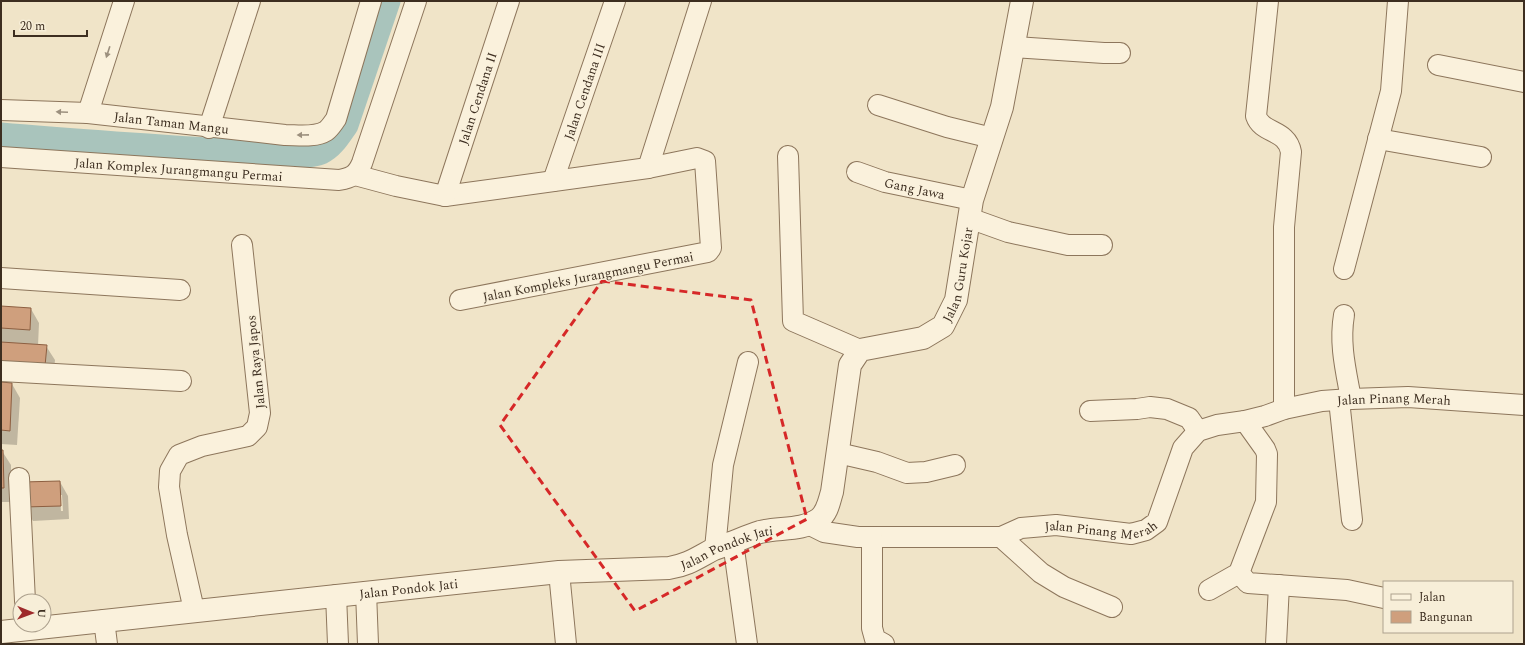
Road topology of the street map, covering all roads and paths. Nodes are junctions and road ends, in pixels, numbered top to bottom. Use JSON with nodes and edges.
{"nodes":[{"id":1,"x":124,"y":1,"type":"edge"},
{"id":2,"x":250,"y":1,"type":"edge"},
{"id":3,"x":371,"y":1,"type":"edge"},
{"id":4,"x":416,"y":1,"type":"edge"},
{"id":5,"x":509,"y":1,"type":"edge"},
{"id":6,"x":615,"y":1,"type":"edge"},
{"id":7,"x":701,"y":1,"type":"edge"},
{"id":8,"x":1022,"y":1,"type":"edge"},
{"id":9,"x":1268,"y":1,"type":"edge"},
{"id":10,"x":1398,"y":1,"type":"edge"},
{"id":11,"x":1014,"y":47,"type":"junction"},
{"id":12,"x":1120,"y":52,"type":"dead end"},
{"id":13,"x":1438,"y":64,"type":"dead end"},
{"id":14,"x":1524,"y":82,"type":"edge"},
{"id":15,"x":878,"y":105,"type":"dead end"},
{"id":16,"x":1,"y":110,"type":"edge"},
{"id":17,"x":88,"y":113,"type":"junction"},
{"id":18,"x":209,"y":128,"type":"junction"},
{"id":19,"x":992,"y":138,"type":"junction"},
{"id":20,"x":1378,"y":139,"type":"junction"},
{"id":21,"x":788,"y":156,"type":"dead end"},
{"id":22,"x":1481,"y":156,"type":"dead end"},
{"id":23,"x":1,"y":157,"type":"edge"},
{"id":24,"x":648,"y":168,"type":"junction"},
{"id":25,"x":857,"y":172,"type":"dead end"},
{"id":26,"x":355,"y":175,"type":"junction"},
{"id":27,"x":553,"y":181,"type":"junction"},
{"id":28,"x":396,"y":186,"type":"joint"},
{"id":29,"x":445,"y":196,"type":"junction"},
{"id":30,"x":971,"y":209,"type":"junction"},
{"id":31,"x":242,"y":245,"type":"dead end"},
{"id":32,"x":1102,"y":245,"type":"dead end"},
{"id":33,"x":1344,"y":269,"type":"dead end"},
{"id":34,"x":1,"y":278,"type":"edge"},
{"id":35,"x":180,"y":290,"type":"dead end"},
{"id":36,"x":460,"y":300,"type":"dead end"},
{"id":37,"x":1344,"y":315,"type":"dead end"},
{"id":38,"x":860,"y":350,"type":"junction"},
{"id":39,"x":748,"y":362,"type":"dead end"},
{"id":40,"x":1,"y":371,"type":"edge"},
{"id":41,"x":181,"y":381,"type":"dead end"},
{"id":42,"x":1345,"y":400,"type":"junction"},
{"id":43,"x":1524,"y":405,"type":"edge"},
{"id":44,"x":1284,"y":409,"type":"junction"},
{"id":45,"x":1090,"y":411,"type":"dead end"},
{"id":46,"x":1245,"y":421,"type":"junction"},
{"id":47,"x":1198,"y":431,"type":"junction"},
{"id":48,"x":838,"y":453,"type":"junction"},
{"id":49,"x":955,"y":465,"type":"dead end"},
{"id":50,"x":19,"y":478,"type":"dead end"},
{"id":51,"x":1352,"y":520,"type":"dead end"},
{"id":52,"x":808,"y":524,"type":"junction"},
{"id":53,"x":1001,"y":537,"type":"junction"},
{"id":54,"x":872,"y":538,"type":"junction"},
{"id":55,"x":724,"y":546,"type":"junction"},
{"id":56,"x":559,"y":572,"type":"junction"},
{"id":57,"x":1239,"y":573,"type":"junction"},
{"id":58,"x":1279,"y":585,"type":"junction"},
{"id":59,"x":1209,"y":590,"type":"dead end"},
{"id":60,"x":366,"y":592,"type":"junction"},
{"id":61,"x":25,"y":593,"type":"edge"},
{"id":62,"x":336,"y":595,"type":"junction"},
{"id":63,"x":1383,"y":598,"type":"edge"},
{"id":64,"x":1112,"y":607,"type":"dead end"},
{"id":65,"x":194,"y":610,"type":"junction"},
{"id":66,"x":104,"y":620,"type":"junction"},
{"id":67,"x":52,"y":625,"type":"edge"},
{"id":68,"x":12,"y":630,"type":"edge"},
{"id":69,"x":1,"y":632,"type":"edge"},
{"id":70,"x":107,"y":644,"type":"edge"},
{"id":71,"x":338,"y":644,"type":"edge"},
{"id":72,"x":368,"y":644,"type":"edge"},
{"id":73,"x":566,"y":644,"type":"edge"},
{"id":74,"x":747,"y":644,"type":"edge"},
{"id":75,"x":884,"y":644,"type":"edge"},
{"id":76,"x":1276,"y":644,"type":"edge"}],
"edges":[{"from":1,"to":17,"type":"street","one_way":true},
{"from":2,"to":18,"type":"street"},
{"from":3,"to":18,"type":"street","name":"Jalan Taman Mangu","one_way":true},
{"from":4,"to":26,"type":"street"},
{"from":5,"to":29,"type":"street","name":"Jalan Cendana II"},
{"from":6,"to":27,"type":"street","name":"Jalan Cendana III"},
{"from":7,"to":24,"type":"street"},
{"from":8,"to":11,"type":"street","name":"Jalan Guru Kojar"},
{"from":9,"to":44,"type":"street"},
{"from":10,"to":20,"type":"street"},
{"from":11,"to":12,"type":"street"},
{"from":11,"to":19,"type":"street","name":"Jalan Guru Kojar"},
{"from":13,"to":14,"type":"street"},
{"from":15,"to":19,"type":"street"},
{"from":17,"to":16,"type":"street","name":"Jalan Taman Mangu","one_way":true},
{"from":17,"to":18,"type":"street","name":"Jalan Taman Mangu"},
{"from":19,"to":30,"type":"street","name":"Jalan Guru Kojar"},
{"from":20,"to":22,"type":"street"},
{"from":20,"to":33,"type":"street"},
{"from":21,"to":38,"type":"street"},
{"from":23,"to":26,"type":"street","name":"Jalan Komplex Jurangmangu Permai"},
{"from":24,"to":27,"type":"street","name":"Jalan Kompleks Jurangmangu Permai"},
{"from":24,"to":36,"type":"street","name":"Jalan Kompleks Jurangmangu Permai"},
{"from":25,"to":30,"type":"street","name":"Gang Jawa"},
{"from":26,"to":28,"type":"street","name":"Jalan Komplex Jurangmangu Permai"},
{"from":27,"to":29,"type":"street","name":"Jalan Kompleks Jurangmangu Permai"},
{"from":28,"to":29,"type":"street","name":"Jalan Kompleks Jurangmangu Permai"},
{"from":30,"to":32,"type":"street","name":"Gang Jawa"},
{"from":30,"to":38,"type":"street","name":"Jalan Guru Kojar"},
{"from":31,"to":65,"type":"street","name":"Jalan Raya Japos"},
{"from":34,"to":35,"type":"street"},
{"from":37,"to":42,"type":"street"},
{"from":38,"to":48,"type":"street"},
{"from":39,"to":55,"type":"street"},
{"from":40,"to":41,"type":"street"},
{"from":42,"to":43,"type":"street","name":"Jalan Pinang Merah"},
{"from":42,"to":44,"type":"street","name":"Jalan Pinang Merah"},
{"from":42,"to":51,"type":"street"},
{"from":44,"to":46,"type":"street","name":"Jalan Pinang Merah"},
{"from":45,"to":47,"type":"street"},
{"from":46,"to":47,"type":"street","name":"Jalan Pinang Merah"},
{"from":46,"to":57,"type":"street"},
{"from":47,"to":53,"type":"street","name":"Jalan Pinang Merah"},
{"from":48,"to":49,"type":"street"},
{"from":48,"to":52,"type":"street"},
{"from":50,"to":61,"type":"street"},
{"from":52,"to":54,"type":"street","name":"Jalan Pinang Merah"},
{"from":52,"to":55,"type":"street","name":"Jalan Pondok Jati"},
{"from":53,"to":54,"type":"street","name":"Jalan Pinang Merah"},
{"from":53,"to":64,"type":"street"},
{"from":54,"to":75,"type":"street"},
{"from":55,"to":56,"type":"street","name":"Jalan Pondok Jati"},
{"from":55,"to":74,"type":"street"},
{"from":56,"to":60,"type":"street","name":"Jalan Pondok Jati"},
{"from":56,"to":73,"type":"street"},
{"from":57,"to":58,"type":"street"},
{"from":57,"to":59,"type":"street"},
{"from":58,"to":63,"type":"street"},
{"from":58,"to":76,"type":"street"},
{"from":60,"to":62,"type":"street","name":"Jalan Pondok Jati"},
{"from":60,"to":72,"type":"street"},
{"from":62,"to":65,"type":"street","name":"Jalan Pondok Jati"},
{"from":62,"to":71,"type":"street"},
{"from":65,"to":66,"type":"street","name":"Jalan Pondok Jati"},
{"from":66,"to":67,"type":"street","name":"Jalan Pondok Jati"},
{"from":66,"to":70,"type":"street"},
{"from":68,"to":69,"type":"street","name":"Jalan Pondok Jati"}]}
